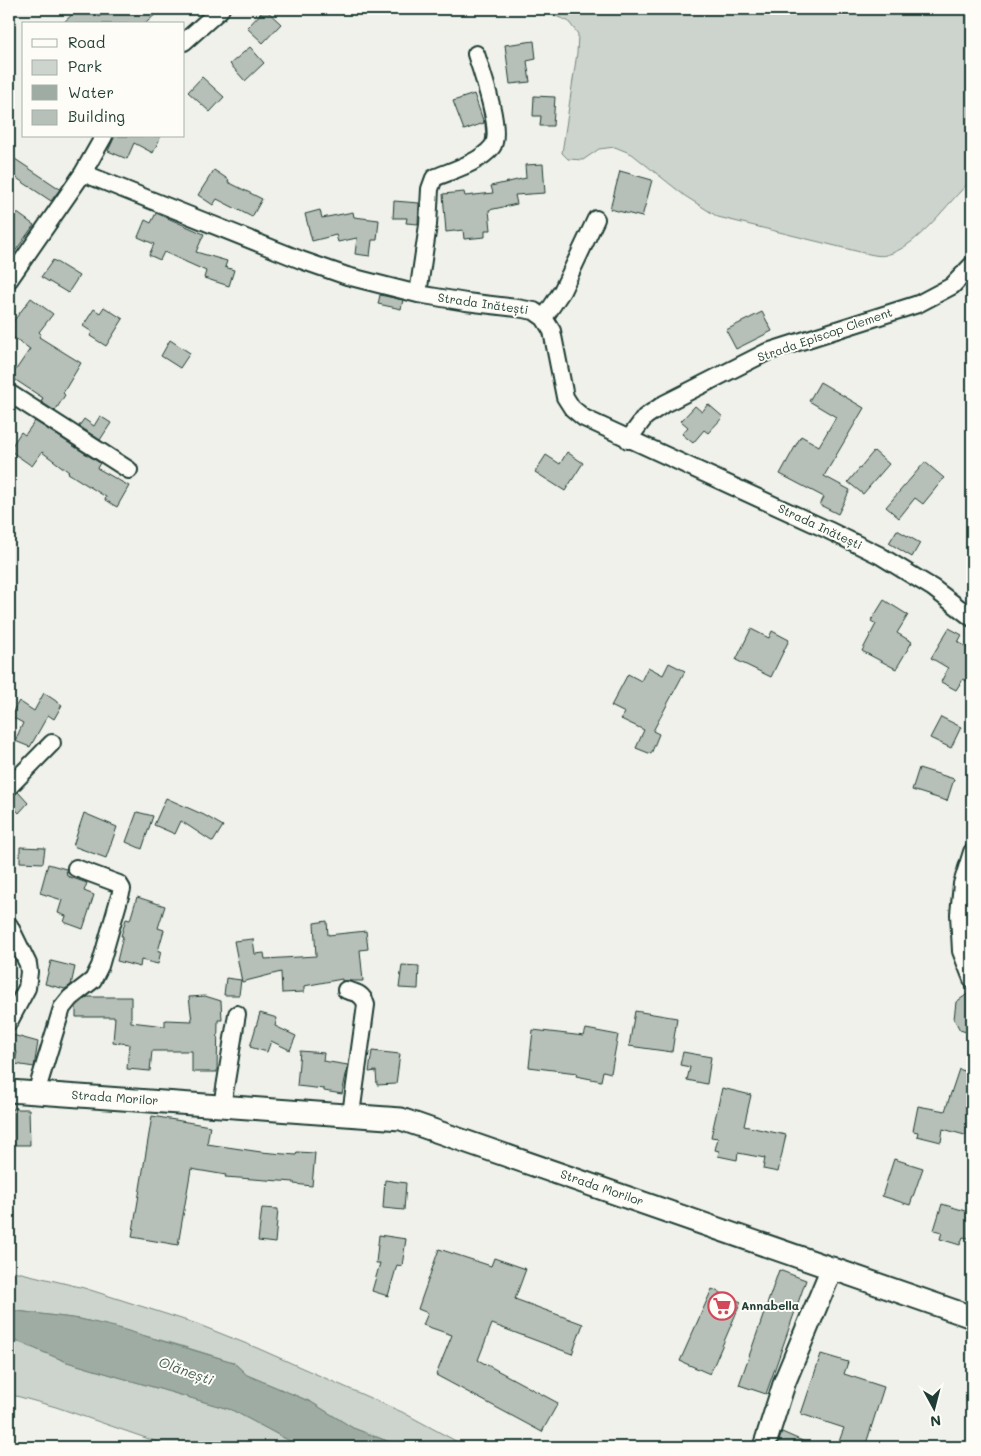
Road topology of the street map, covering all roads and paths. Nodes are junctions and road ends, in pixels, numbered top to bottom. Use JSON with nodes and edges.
{"nodes":[{"id":1,"x":222,"y":9,"type":"edge"},
{"id":2,"x":185,"y":41,"type":"edge"},
{"id":3,"x":476,"y":54,"type":"dead end"},
{"id":4,"x":103,"y":138,"type":"edge"},
{"id":5,"x":83,"y":173,"type":"junction"},
{"id":6,"x":596,"y":219,"type":"dead end"},
{"id":7,"x":972,"y":265,"type":"edge"},
{"id":8,"x":9,"y":280,"type":"edge"},
{"id":9,"x":418,"y":294,"type":"junction"},
{"id":10,"x":544,"y":318,"type":"junction"},
{"id":11,"x":9,"y":394,"type":"edge"},
{"id":12,"x":628,"y":440,"type":"junction"},
{"id":13,"x":129,"y":470,"type":"dead end"},
{"id":14,"x":972,"y":618,"type":"edge"},
{"id":15,"x":52,"y":743,"type":"dead end"},
{"id":16,"x":9,"y":787,"type":"edge"},
{"id":17,"x":972,"y":852,"type":"edge"},
{"id":18,"x":76,"y":868,"type":"dead end"},
{"id":19,"x":9,"y":926,"type":"edge"},
{"id":20,"x":13,"y":945,"type":"edge"},
{"id":21,"x":972,"y":979,"type":"edge"},
{"id":22,"x":346,"y":990,"type":"dead end"},
{"id":23,"x":237,"y":1014,"type":"dead end"},
{"id":24,"x":9,"y":1022,"type":"edge"},
{"id":25,"x":9,"y":1091,"type":"edge"},
{"id":26,"x":36,"y":1093,"type":"junction"},
{"id":27,"x":222,"y":1106,"type":"junction"},
{"id":28,"x":351,"y":1114,"type":"junction"},
{"id":29,"x":832,"y":1268,"type":"junction"},
{"id":30,"x":972,"y":1317,"type":"edge"},
{"id":31,"x":764,"y":1447,"type":"edge"}],
"edges":[{"from":1,"to":2,"type":"street"},
{"from":3,"to":9,"type":"street"},
{"from":4,"to":5,"type":"street"},
{"from":5,"to":8,"type":"street"},
{"from":5,"to":9,"type":"street","name":"Strada Inătești"},
{"from":6,"to":10,"type":"street"},
{"from":7,"to":12,"type":"street","name":"Strada Episcop Clement"},
{"from":9,"to":10,"type":"street","name":"Strada Inătești"},
{"from":10,"to":12,"type":"street","name":"Strada Inătești"},
{"from":11,"to":13,"type":"street"},
{"from":12,"to":14,"type":"street","name":"Strada Inătești"},
{"from":15,"to":16,"type":"street"},
{"from":17,"to":21,"type":"street"},
{"from":18,"to":26,"type":"street"},
{"from":19,"to":20,"type":"street"},
{"from":20,"to":24,"type":"street"},
{"from":22,"to":28,"type":"street"},
{"from":23,"to":27,"type":"street"},
{"from":25,"to":26,"type":"street","name":"Strada Morilor"},
{"from":26,"to":27,"type":"street","name":"Strada Morilor"},
{"from":27,"to":28,"type":"street","name":"Strada Morilor"},
{"from":28,"to":29,"type":"street","name":"Strada Morilor"},
{"from":29,"to":30,"type":"street","name":"Strada Morilor"},
{"from":29,"to":31,"type":"street"}]}
